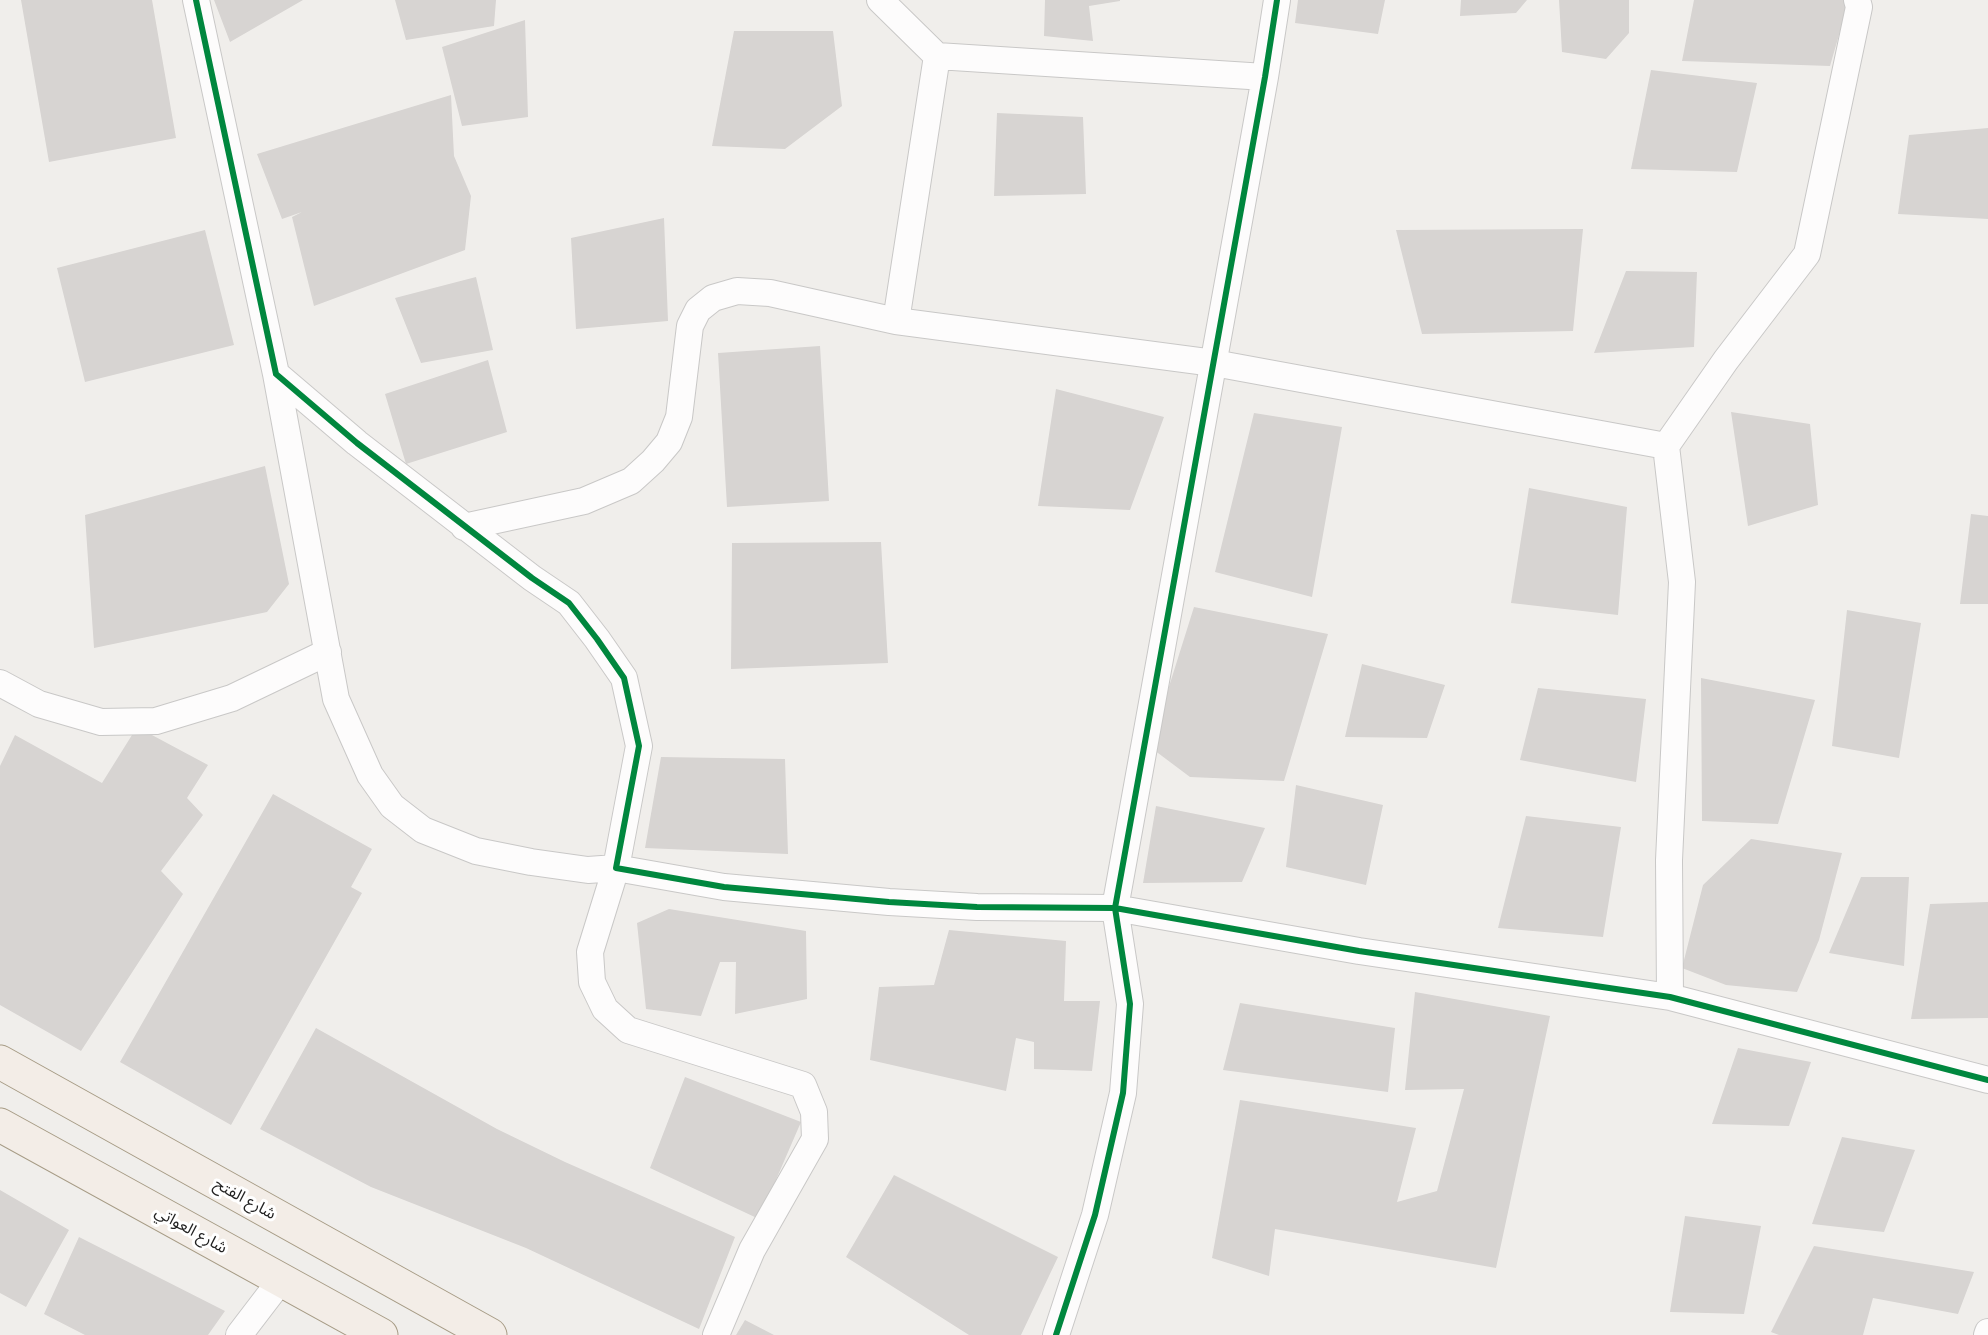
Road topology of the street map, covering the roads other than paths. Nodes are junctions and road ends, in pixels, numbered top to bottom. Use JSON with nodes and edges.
{"nodes":[{"id":1,"x":196,"y":0,"type":"edge"},
{"id":2,"x":880,"y":0,"type":"edge"},
{"id":3,"x":1277,"y":0,"type":"edge"},
{"id":4,"x":1857,"y":0,"type":"edge"},
{"id":5,"x":937,"y":56,"type":"junction"},
{"id":6,"x":1265,"y":77,"type":"junction"},
{"id":7,"x":896,"y":321,"type":"junction"},
{"id":8,"x":1214,"y":363,"type":"junction"},
{"id":9,"x":276,"y":374,"type":"junction"},
{"id":10,"x":1666,"y":446,"type":"junction"},
{"id":11,"x":464,"y":527,"type":"junction"},
{"id":12,"x":328,"y":652,"type":"junction"},
{"id":13,"x":0,"y":683,"type":"edge"},
{"id":14,"x":616,"y":868,"type":"junction"},
{"id":15,"x":1115,"y":908,"type":"junction"},
{"id":16,"x":1670,"y":997,"type":"junction"},
{"id":17,"x":0,"y":1062,"type":"edge"},
{"id":18,"x":1988,"y":1080,"type":"edge"},
{"id":19,"x":0,"y":1125,"type":"edge"},
{"id":20,"x":281,"y":1280,"type":"junction"},
{"id":21,"x":239,"y":1335,"type":"edge"},
{"id":22,"x":381,"y":1335,"type":"edge"},
{"id":23,"x":490,"y":1335,"type":"edge"},
{"id":24,"x":717,"y":1335,"type":"edge"},
{"id":25,"x":1056,"y":1335,"type":"edge"}],
"edges":[{"from":1,"to":9,"type":"street"},
{"from":2,"to":5,"type":"street"},
{"from":3,"to":6,"type":"street"},
{"from":4,"to":10,"type":"street"},
{"from":5,"to":6,"type":"street"},
{"from":5,"to":7,"type":"street"},
{"from":6,"to":8,"type":"street"},
{"from":7,"to":8,"type":"street"},
{"from":7,"to":11,"type":"street"},
{"from":8,"to":10,"type":"street"},
{"from":8,"to":15,"type":"street"},
{"from":9,"to":11,"type":"street"},
{"from":9,"to":12,"type":"street"},
{"from":10,"to":16,"type":"street"},
{"from":11,"to":14,"type":"street"},
{"from":12,"to":13,"type":"street"},
{"from":12,"to":14,"type":"street"},
{"from":14,"to":15,"type":"street"},
{"from":14,"to":24,"type":"street"},
{"from":15,"to":16,"type":"street"},
{"from":15,"to":25,"type":"street"},
{"from":16,"to":18,"type":"street"},
{"from":17,"to":23,"type":"main road","name":"شارع الفتح"},
{"from":19,"to":20,"type":"main road","name":"شارع العواتي"},
{"from":20,"to":21,"type":"street"},
{"from":20,"to":22,"type":"main road","name":"شارع العواتي"}]}
